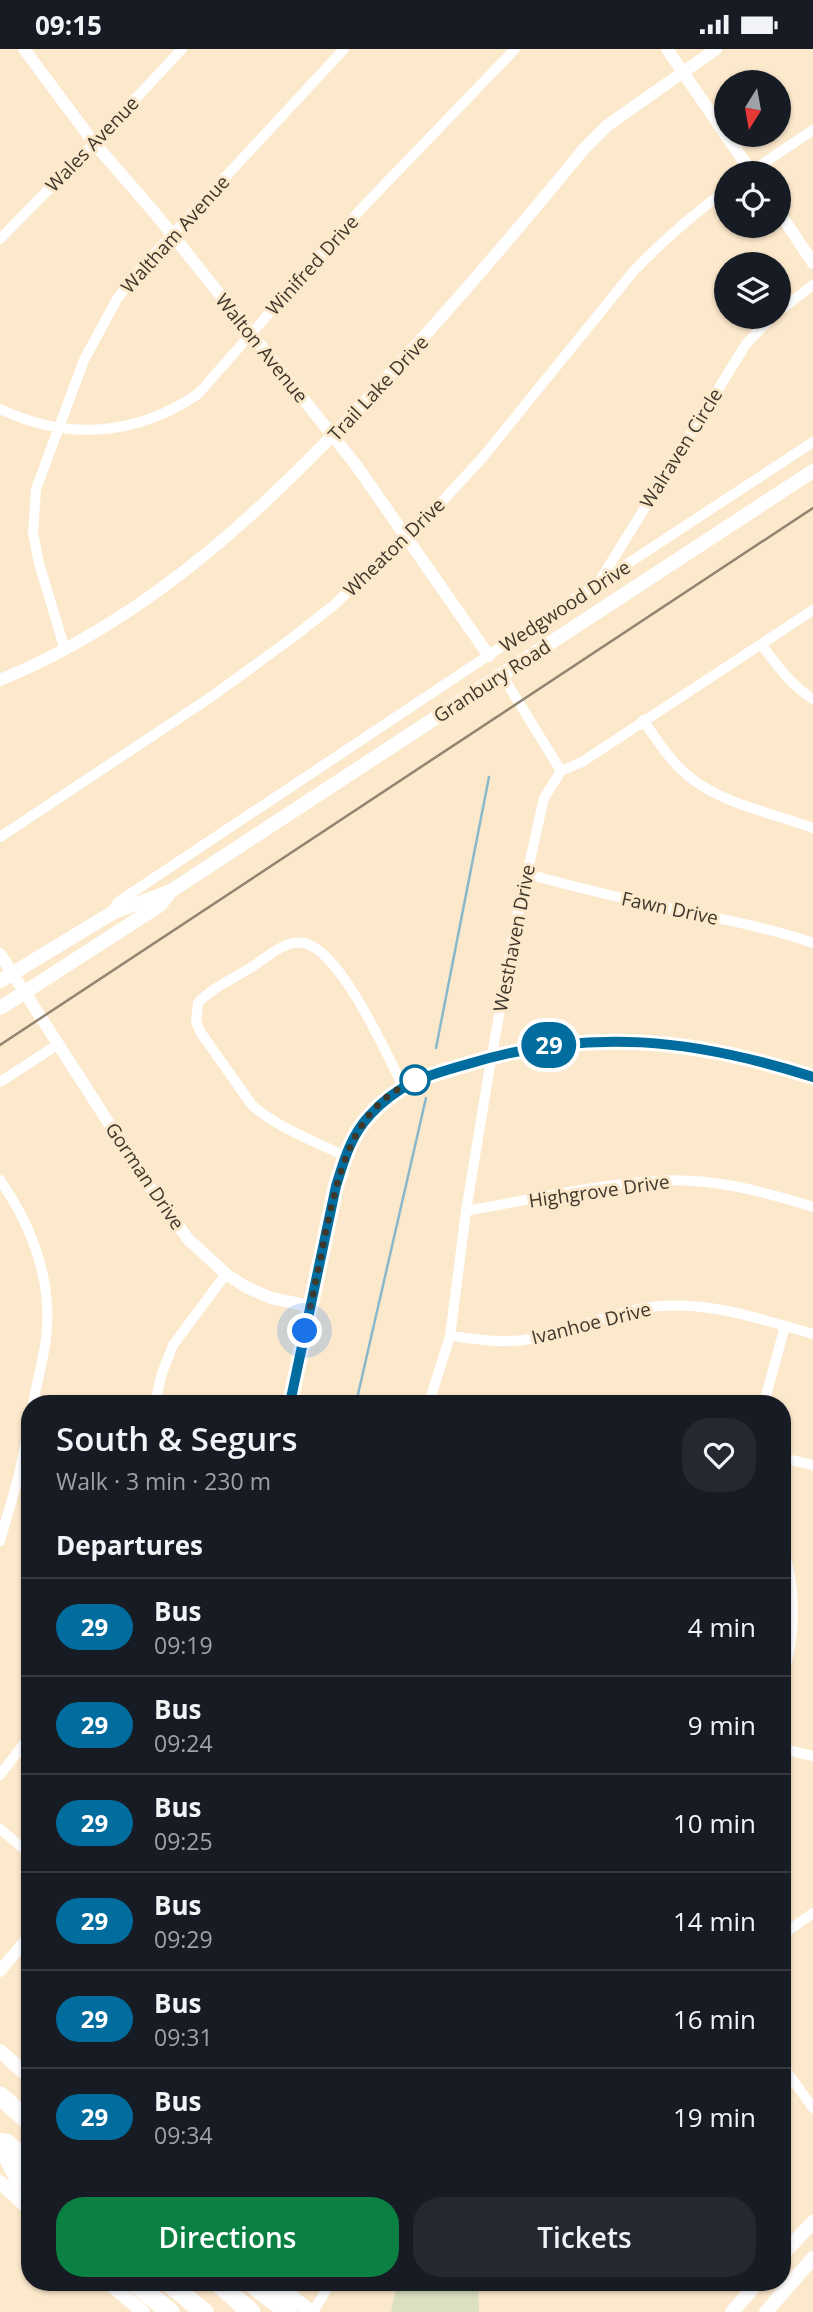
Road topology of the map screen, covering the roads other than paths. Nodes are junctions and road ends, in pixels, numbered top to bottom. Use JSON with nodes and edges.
{"nodes":[{"id":1,"x":24,"y":49,"type":"edge"},
{"id":2,"x":182,"y":49,"type":"edge"},
{"id":3,"x":344,"y":49,"type":"edge"},
{"id":4,"x":515,"y":49,"type":"edge"},
{"id":5,"x":667,"y":49,"type":"edge"},
{"id":6,"x":716,"y":49,"type":"edge"},
{"id":7,"x":682,"y":71,"type":"junction"},
{"id":8,"x":813,"y":130,"type":"edge"},
{"id":9,"x":94,"y":143,"type":"junction"},
{"id":10,"x":743,"y":161,"type":"edge"},
{"id":11,"x":768,"y":161,"type":"edge"},
{"id":12,"x":714,"y":199,"type":"edge"},
{"id":13,"x":791,"y":230,"type":"edge"},
{"id":14,"x":172,"y":235,"type":"junction"},
{"id":15,"x":0,"y":239,"type":"edge"},
{"id":16,"x":813,"y":263,"type":"edge"},
{"id":17,"x":813,"y":285,"type":"edge"},
{"id":18,"x":791,"y":301,"type":"edge"},
{"id":19,"x":760,"y":329,"type":"edge"},
{"id":20,"x":251,"y":334,"type":"junction"},
{"id":21,"x":0,"y":409,"type":"edge"},
{"id":22,"x":58,"y":427,"type":"junction"},
{"id":23,"x":333,"y":436,"type":"junction"},
{"id":24,"x":813,"y":442,"type":"edge"},
{"id":25,"x":813,"y":471,"type":"edge"},
{"id":26,"x":407,"y":537,"type":"junction"},
{"id":27,"x":598,"y":585,"type":"junction"},
{"id":28,"x":813,"y":610,"type":"edge"},
{"id":29,"x":761,"y":645,"type":"junction"},
{"id":30,"x":65,"y":650,"type":"junction"},
{"id":31,"x":489,"y":656,"type":"junction"},
{"id":32,"x":502,"y":675,"type":"junction"},
{"id":33,"x":0,"y":680,"type":"edge"},
{"id":34,"x":813,"y":699,"type":"edge"},
{"id":35,"x":643,"y":720,"type":"junction"},
{"id":36,"x":561,"y":771,"type":"junction"},
{"id":37,"x":813,"y":828,"type":"edge"},
{"id":38,"x":0,"y":837,"type":"edge"},
{"id":39,"x":527,"y":874,"type":"junction"},
{"id":40,"x":171,"y":891,"type":"junction"},
{"id":41,"x":112,"y":913,"type":"junction"},
{"id":42,"x":813,"y":943,"type":"edge"},
{"id":43,"x":0,"y":954,"type":"edge"},
{"id":44,"x":60,"y":968,"type":"junction"},
{"id":45,"x":13,"y":972,"type":"junction"},
{"id":46,"x":0,"y":981,"type":"edge"},
{"id":47,"x":26,"y":992,"type":"junction"},
{"id":48,"x":0,"y":1008,"type":"edge"},
{"id":49,"x":57,"y":1045,"type":"junction"},
{"id":50,"x":491,"y":1056,"type":"junction"},
{"id":51,"x":813,"y":1077,"type":"edge"},
{"id":52,"x":0,"y":1082,"type":"edge"},
{"id":53,"x":404,"y":1086,"type":"junction"},
{"id":54,"x":345,"y":1156,"type":"junction"},
{"id":55,"x":0,"y":1180,"type":"edge"},
{"id":56,"x":813,"y":1207,"type":"edge"},
{"id":57,"x":466,"y":1211,"type":"junction"},
{"id":58,"x":226,"y":1274,"type":"junction"},
{"id":59,"x":310,"y":1306,"type":"junction"},
{"id":60,"x":785,"y":1326,"type":"junction"},
{"id":61,"x":813,"y":1334,"type":"edge"},
{"id":62,"x":450,"y":1336,"type":"junction"},
{"id":63,"x":35,"y":1395,"type":"edge"},
{"id":64,"x":157,"y":1395,"type":"edge"},
{"id":65,"x":292,"y":1395,"type":"edge"},
{"id":66,"x":432,"y":1395,"type":"edge"},
{"id":67,"x":766,"y":1395,"type":"edge"},
{"id":68,"x":791,"y":1460,"type":"edge"},
{"id":69,"x":21,"y":1465,"type":"edge"},
{"id":70,"x":813,"y":1465,"type":"edge"},
{"id":71,"x":0,"y":1541,"type":"edge"},
{"id":72,"x":791,"y":1590,"type":"edge"},
{"id":73,"x":791,"y":1646,"type":"edge"},
{"id":74,"x":21,"y":1748,"type":"edge"},
{"id":75,"x":791,"y":1751,"type":"edge"},
{"id":76,"x":813,"y":1756,"type":"edge"},
{"id":77,"x":0,"y":1775,"type":"edge"},
{"id":78,"x":0,"y":1829,"type":"edge"},
{"id":79,"x":21,"y":1846,"type":"edge"},
{"id":80,"x":813,"y":1913,"type":"edge"},
{"id":81,"x":791,"y":1929,"type":"edge"},
{"id":82,"x":21,"y":1946,"type":"edge"},
{"id":83,"x":0,"y":1971,"type":"edge"},
{"id":84,"x":0,"y":2052,"type":"edge"},
{"id":85,"x":21,"y":2070,"type":"edge"},
{"id":86,"x":791,"y":2077,"type":"edge"},
{"id":87,"x":0,"y":2097,"type":"edge"},
{"id":88,"x":813,"y":2108,"type":"edge"},
{"id":89,"x":21,"y":2114,"type":"edge"},
{"id":90,"x":0,"y":2140,"type":"edge"},
{"id":91,"x":21,"y":2157,"type":"edge"},
{"id":92,"x":21,"y":2180,"type":"edge"},
{"id":93,"x":0,"y":2182,"type":"edge"},
{"id":94,"x":21,"y":2202,"type":"edge"},
{"id":95,"x":813,"y":2221,"type":"edge"},
{"id":96,"x":791,"y":2245,"type":"edge"},
{"id":97,"x":813,"y":2258,"type":"edge"},
{"id":98,"x":791,"y":2283,"type":"edge"},
{"id":99,"x":118,"y":2291,"type":"edge"},
{"id":100,"x":145,"y":2291,"type":"edge"},
{"id":101,"x":179,"y":2291,"type":"edge"},
{"id":102,"x":226,"y":2291,"type":"edge"},
{"id":103,"x":261,"y":2291,"type":"edge"},
{"id":104,"x":285,"y":2291,"type":"edge"},
{"id":105,"x":325,"y":2291,"type":"edge"},
{"id":106,"x":750,"y":2291,"type":"edge"},
{"id":107,"x":784,"y":2291,"type":"edge"},
{"id":108,"x":143,"y":2312,"type":"edge"},
{"id":109,"x":170,"y":2312,"type":"edge"},
{"id":110,"x":204,"y":2312,"type":"edge"},
{"id":111,"x":251,"y":2312,"type":"edge"},
{"id":112,"x":288,"y":2312,"type":"edge"},
{"id":113,"x":312,"y":2312,"type":"edge"},
{"id":114,"x":732,"y":2312,"type":"edge"},
{"id":115,"x":766,"y":2312,"type":"edge"}],
"edges":[{"from":1,"to":9,"type":"street","name":"Walton Avenue"},
{"from":2,"to":9,"type":"street","name":"Wales Avenue"},
{"from":3,"to":14,"type":"street","name":"Waltham Avenue"},
{"from":4,"to":20,"type":"street","name":"Winifred Drive"},
{"from":5,"to":7,"type":"street"},
{"from":6,"to":7,"type":"street","name":"Trail Lake Drive"},
{"from":7,"to":10,"type":"street"},
{"from":7,"to":23,"type":"street","name":"Trail Lake Drive"},
{"from":8,"to":11,"type":"street"},
{"from":9,"to":14,"type":"street","name":"Walton Avenue"},
{"from":9,"to":15,"type":"street","name":"Wales Avenue"},
{"from":12,"to":26,"type":"street","name":"Wheaton Drive"},
{"from":13,"to":16,"type":"street"},
{"from":14,"to":20,"type":"street","name":"Walton Avenue"},
{"from":14,"to":22,"type":"street","name":"Waltham Avenue"},
{"from":17,"to":18,"type":"street"},
{"from":19,"to":27,"type":"street","name":"Walraven Circle"},
{"from":20,"to":22,"type":"street","name":"Winifred Drive"},
{"from":20,"to":23,"type":"street","name":"Walton Avenue"},
{"from":21,"to":22,"type":"street","name":"Winifred Drive"},
{"from":22,"to":30,"type":"street","name":"Waltham Avenue"},
{"from":23,"to":26,"type":"street","name":"Walton Avenue"},
{"from":23,"to":30,"type":"street","name":"Trail Lake Drive"},
{"from":24,"to":27,"type":"street","name":"Wedgwood Drive"},
{"from":25,"to":32,"type":"main road","name":"Granbury Road"},
{"from":26,"to":31,"type":"street","name":"Walton Avenue"},
{"from":26,"to":38,"type":"street","name":"Wheaton Drive"},
{"from":27,"to":31,"type":"street","name":"Wedgwood Drive"},
{"from":28,"to":29,"type":"street"},
{"from":29,"to":34,"type":"street"},
{"from":29,"to":35,"type":"street"},
{"from":30,"to":33,"type":"street","name":"Trail Lake Drive"},
{"from":31,"to":41,"type":"street","name":"Wedgwood Drive"},
{"from":32,"to":36,"type":"street"},
{"from":32,"to":40,"type":"main road","name":"Granbury Road"},
{"from":35,"to":36,"type":"street"},
{"from":35,"to":37,"type":"street"},
{"from":36,"to":39,"type":"street","name":"Westhaven Drive"},
{"from":39,"to":42,"type":"street","name":"Fawn Drive"},
{"from":39,"to":50,"type":"street","name":"Westhaven Drive"},
{"from":40,"to":41,"type":"main road","name":"Granbury Road"},
{"from":40,"to":44,"type":"main road","name":"Granbury Road"},
{"from":41,"to":44,"type":"main road"},
{"from":41,"to":45,"type":"main road","name":"Granbury Road"},
{"from":43,"to":45,"type":"street","name":"Gorman Drive"},
{"from":44,"to":47,"type":"main road","name":"Granbury Road"},
{"from":45,"to":46,"type":"main road","name":"Granbury Road"},
{"from":45,"to":47,"type":"street","name":"Gorman Drive"},
{"from":47,"to":48,"type":"main road","name":"Granbury Road"},
{"from":47,"to":49,"type":"street","name":"Gorman Drive"},
{"from":49,"to":52,"type":"street"},
{"from":49,"to":58,"type":"street","name":"Gorman Drive"},
{"from":50,"to":51,"type":"street"},
{"from":50,"to":53,"type":"street"},
{"from":50,"to":57,"type":"street","name":"Westhaven Drive"},
{"from":53,"to":54,"type":"street"},
{"from":53,"to":54,"type":"street"},
{"from":54,"to":59,"type":"street"},
{"from":55,"to":63,"type":"street"},
{"from":56,"to":57,"type":"street","name":"Highgrove Drive"},
{"from":57,"to":62,"type":"street","name":"Westhaven Drive"},
{"from":58,"to":59,"type":"street","name":"Gorman Drive"},
{"from":58,"to":64,"type":"street"},
{"from":59,"to":65,"type":"street"},
{"from":60,"to":61,"type":"street","name":"Ivanhoe Drive"},
{"from":60,"to":62,"type":"street","name":"Ivanhoe Drive"},
{"from":60,"to":67,"type":"street"},
{"from":62,"to":66,"type":"street","name":"Westhaven Drive"},
{"from":68,"to":70,"type":"street"},
{"from":69,"to":71,"type":"street"},
{"from":72,"to":73,"type":"street"},
{"from":74,"to":77,"type":"street"},
{"from":75,"to":76,"type":"street"},
{"from":78,"to":79,"type":"street"},
{"from":80,"to":81,"type":"street"},
{"from":82,"to":83,"type":"street"},
{"from":84,"to":85,"type":"main road"},
{"from":86,"to":88,"type":"street"},
{"from":87,"to":89,"type":"highway"},
{"from":90,"to":91,"type":"highway"},
{"from":90,"to":92,"type":"highway"},
{"from":93,"to":94,"type":"main road"},
{"from":95,"to":96,"type":"main road"},
{"from":97,"to":98,"type":"main road"},
{"from":99,"to":108,"type":"main road"},
{"from":100,"to":109,"type":"highway"},
{"from":101,"to":110,"type":"highway"},
{"from":102,"to":111,"type":"highway"},
{"from":103,"to":112,"type":"highway"},
{"from":104,"to":113,"type":"main road"},
{"from":105,"to":113,"type":"street"},
{"from":106,"to":114,"type":"main road"},
{"from":107,"to":115,"type":"main road"}]}
